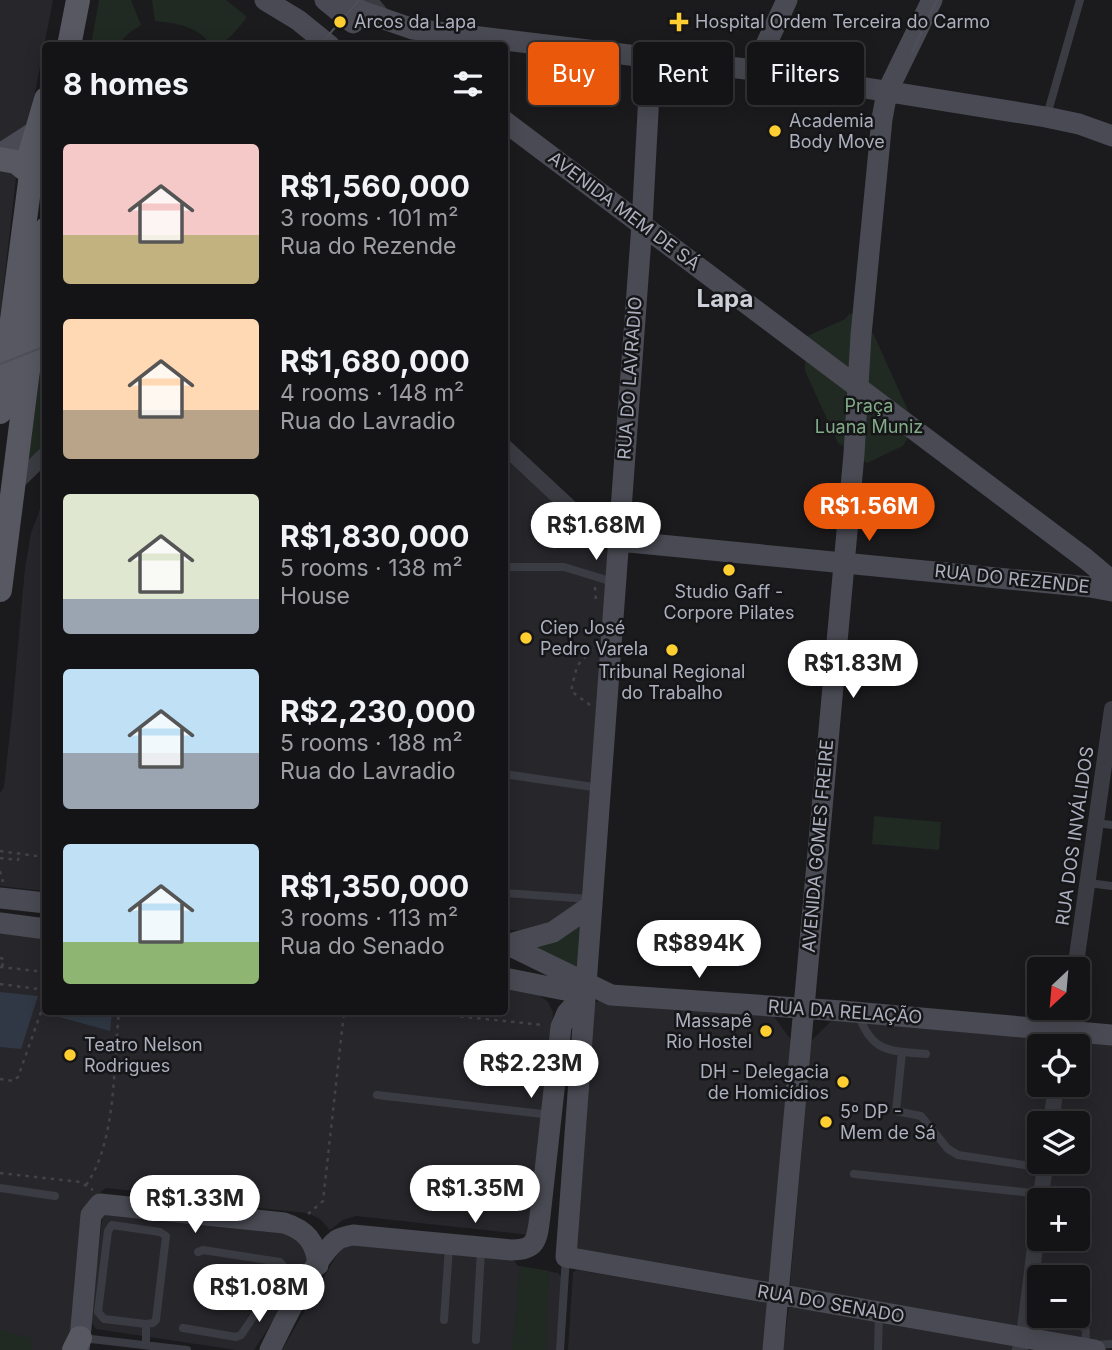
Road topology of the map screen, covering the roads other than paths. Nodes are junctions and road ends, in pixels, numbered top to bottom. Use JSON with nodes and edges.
{"nodes":[{"id":1,"x":62,"y":0,"type":"edge"},
{"id":2,"x":78,"y":0,"type":"edge"},
{"id":3,"x":264,"y":0,"type":"edge"},
{"id":4,"x":325,"y":0,"type":"edge"},
{"id":5,"x":344,"y":0,"type":"edge"},
{"id":6,"x":369,"y":0,"type":"edge"},
{"id":7,"x":787,"y":0,"type":"edge"},
{"id":8,"x":932,"y":0,"type":"edge"},
{"id":9,"x":1080,"y":0,"type":"edge"},
{"id":10,"x":387,"y":25,"type":"junction"},
{"id":11,"x":55,"y":42,"type":"edge"},
{"id":12,"x":70,"y":42,"type":"edge"},
{"id":13,"x":305,"y":42,"type":"edge"},
{"id":14,"x":325,"y":42,"type":"edge"},
{"id":15,"x":494,"y":42,"type":"edge"},
{"id":16,"x":767,"y":42,"type":"edge"},
{"id":17,"x":508,"y":44,"type":"edge"},
{"id":18,"x":633,"y":55,"type":"edge"},
{"id":19,"x":864,"y":88,"type":"edge"},
{"id":20,"x":887,"y":92,"type":"junction"},
{"id":21,"x":648,"y":105,"type":"edge"},
{"id":22,"x":42,"y":116,"type":"edge"},
{"id":23,"x":1046,"y":117,"type":"junction"},
{"id":24,"x":42,"y":118,"type":"edge"},
{"id":25,"x":508,"y":124,"type":"edge"},
{"id":26,"x":1112,"y":136,"type":"edge"},
{"id":27,"x":0,"y":154,"type":"edge"},
{"id":28,"x":0,"y":159,"type":"edge"},
{"id":29,"x":32,"y":174,"type":"junction"},
{"id":30,"x":642,"y":224,"type":"junction"},
{"id":31,"x":42,"y":258,"type":"edge"},
{"id":32,"x":858,"y":388,"type":"junction"},
{"id":33,"x":0,"y":412,"type":"edge"},
{"id":34,"x":508,"y":450,"type":"edge"},
{"id":35,"x":42,"y":458,"type":"edge"},
{"id":36,"x":11,"y":487,"type":"junction"},
{"id":37,"x":619,"y":541,"type":"junction"},
{"id":38,"x":1086,"y":559,"type":"junction"},
{"id":39,"x":843,"y":561,"type":"junction"},
{"id":40,"x":1112,"y":563,"type":"edge"},
{"id":41,"x":508,"y":567,"type":"edge"},
{"id":42,"x":1112,"y":581,"type":"edge"},
{"id":43,"x":616,"y":583,"type":"junction"},
{"id":44,"x":0,"y":590,"type":"edge"},
{"id":45,"x":1112,"y":591,"type":"edge"},
{"id":46,"x":1112,"y":709,"type":"edge"},
{"id":47,"x":508,"y":775,"type":"edge"},
{"id":48,"x":600,"y":788,"type":"junction"},
{"id":49,"x":1105,"y":824,"type":"edge"},
{"id":50,"x":1088,"y":883,"type":"junction"},
{"id":51,"x":1112,"y":886,"type":"edge"},
{"id":52,"x":2,"y":890,"type":"edge"},
{"id":53,"x":508,"y":893,"type":"edge"},
{"id":54,"x":42,"y":902,"type":"edge"},
{"id":55,"x":592,"y":902,"type":"junction"},
{"id":56,"x":0,"y":923,"type":"edge"},
{"id":57,"x":42,"y":928,"type":"edge"},
{"id":58,"x":508,"y":944,"type":"edge"},
{"id":59,"x":508,"y":945,"type":"edge"},
{"id":60,"x":1078,"y":957,"type":"edge"},
{"id":61,"x":508,"y":979,"type":"edge"},
{"id":62,"x":586,"y":989,"type":"junction"},
{"id":63,"x":803,"y":1009,"type":"junction"},
{"id":64,"x":857,"y":1012,"type":"junction"},
{"id":65,"x":1031,"y":1034,"type":"edge"},
{"id":66,"x":1112,"y":1035,"type":"edge"},
{"id":67,"x":1090,"y":1036,"type":"edge"},
{"id":68,"x":902,"y":1052,"type":"junction"},
{"id":69,"x":926,"y":1054,"type":"dead end"},
{"id":70,"x":377,"y":1095,"type":"dead end"},
{"id":71,"x":551,"y":1115,"type":"junction"},
{"id":72,"x":1027,"y":1163,"type":"edge"},
{"id":73,"x":853,"y":1174,"type":"dead end"},
{"id":74,"x":0,"y":1188,"type":"edge"},
{"id":75,"x":55,"y":1196,"type":"dead end"},
{"id":76,"x":1027,"y":1199,"type":"edge"},
{"id":77,"x":449,"y":1244,"type":"junction"},
{"id":78,"x":482,"y":1247,"type":"junction"},
{"id":79,"x":1034,"y":1251,"type":"edge"},
{"id":80,"x":198,"y":1252,"type":"dead end"},
{"id":81,"x":566,"y":1257,"type":"junction"},
{"id":82,"x":318,"y":1265,"type":"junction"},
{"id":83,"x":779,"y":1295,"type":"junction"},
{"id":84,"x":879,"y":1312,"type":"junction"},
{"id":85,"x":444,"y":1320,"type":"dead end"},
{"id":86,"x":146,"y":1324,"type":"junction"},
{"id":87,"x":183,"y":1328,"type":"dead end"},
{"id":88,"x":1084,"y":1328,"type":"edge"},
{"id":89,"x":476,"y":1340,"type":"dead end"},
{"id":90,"x":146,"y":1344,"type":"junction"},
{"id":91,"x":1022,"y":1344,"type":"edge"},
{"id":92,"x":1112,"y":1344,"type":"edge"},
{"id":93,"x":78,"y":1346,"type":"edge"},
{"id":94,"x":1085,"y":1347,"type":"edge"},
{"id":95,"x":187,"y":1350,"type":"edge"},
{"id":96,"x":270,"y":1350,"type":"edge"},
{"id":97,"x":559,"y":1350,"type":"edge"},
{"id":98,"x":773,"y":1350,"type":"edge"},
{"id":99,"x":878,"y":1350,"type":"edge"}],
"edges":[{"from":1,"to":11,"type":"main road"},
{"from":2,"to":12,"type":"main road"},
{"from":3,"to":13,"type":"street"},
{"from":3,"to":14,"type":"street"},
{"from":4,"to":10,"type":"street"},
{"from":5,"to":10,"type":"street"},
{"from":6,"to":10,"type":"street"},
{"from":7,"to":16,"type":"street"},
{"from":8,"to":20,"type":"street","name":"AVENIDA GOMES FREIRE"},
{"from":9,"to":23,"type":"lane"},
{"from":10,"to":15,"type":"street"},
{"from":17,"to":18,"type":"street"},
{"from":19,"to":20,"type":"street"},
{"from":20,"to":23,"type":"street"},
{"from":20,"to":32,"type":"street","name":"AVENIDA GOMES FREIRE"},
{"from":21,"to":30,"type":"street","name":"RUA DO LAVRADIO"},
{"from":22,"to":27,"type":"street"},
{"from":23,"to":26,"type":"street"},
{"from":24,"to":29,"type":"main road"},
{"from":25,"to":30,"type":"street","name":"AVENIDA MEM DE SÁ"},
{"from":28,"to":29,"type":"main road"},
{"from":29,"to":33,"type":"main road"},
{"from":30,"to":32,"type":"street","name":"AVENIDA MEM DE SÁ"},
{"from":30,"to":37,"type":"street","name":"RUA DO LAVRADIO"},
{"from":31,"to":36,"type":"main road"},
{"from":32,"to":38,"type":"street","name":"AVENIDA MEM DE SÁ"},
{"from":32,"to":39,"type":"street","name":"AVENIDA GOMES FREIRE"},
{"from":34,"to":37,"type":"street"},
{"from":35,"to":36,"type":"street"},
{"from":36,"to":44,"type":"main road"},
{"from":37,"to":39,"type":"street","name":"RUA DO REZENDE"},
{"from":37,"to":43,"type":"street","name":"RUA DO LAVRADIO"},
{"from":38,"to":40,"type":"street"},
{"from":38,"to":42,"type":"street","name":"AVENIDA MEM DE SÁ"},
{"from":39,"to":45,"type":"street","name":"RUA DO REZENDE"},
{"from":39,"to":63,"type":"street","name":"AVENIDA GOMES FREIRE"},
{"from":41,"to":43,"type":"lane"},
{"from":43,"to":48,"type":"street","name":"RUA DO LAVRADIO"},
{"from":46,"to":49,"type":"street","name":"RUA DOS INVÁLIDOS"},
{"from":47,"to":48,"type":"lane"},
{"from":48,"to":55,"type":"street","name":"RUA DO LAVRADIO"},
{"from":49,"to":50,"type":"street","name":"RUA DOS INVÁLIDOS"},
{"from":50,"to":51,"type":"lane"},
{"from":50,"to":60,"type":"street","name":"RUA DOS INVÁLIDOS"},
{"from":52,"to":54,"type":"street"},
{"from":53,"to":55,"type":"lane"},
{"from":55,"to":58,"type":"street"},
{"from":55,"to":62,"type":"street","name":"RUA DO LAVRADIO"},
{"from":56,"to":57,"type":"street"},
{"from":59,"to":62,"type":"street"},
{"from":61,"to":62,"type":"street"},
{"from":62,"to":63,"type":"street","name":"RUA DA RELAÇÃO"},
{"from":62,"to":71,"type":"street"},
{"from":62,"to":81,"type":"street","name":"RUA DO LAVRADIO"},
{"from":63,"to":64,"type":"street","name":"RUA DA RELAÇÃO"},
{"from":63,"to":83,"type":"street","name":"AVENIDA GOMES FREIRE"},
{"from":64,"to":65,"type":"street","name":"RUA DA RELAÇÃO"},
{"from":64,"to":68,"type":"lane"},
{"from":66,"to":67,"type":"street","name":"RUA DA RELAÇÃO"},
{"from":68,"to":69,"type":"lane"},
{"from":68,"to":72,"type":"lane"},
{"from":70,"to":71,"type":"lane"},
{"from":71,"to":78,"type":"street"},
{"from":73,"to":76,"type":"lane"},
{"from":74,"to":75,"type":"lane"},
{"from":77,"to":78,"type":"street"},
{"from":77,"to":82,"type":"street"},
{"from":77,"to":85,"type":"lane"},
{"from":78,"to":89,"type":"lane"},
{"from":79,"to":91,"type":"street"},
{"from":80,"to":87,"type":"lane"},
{"from":81,"to":83,"type":"street","name":"RUA DO SENADO"},
{"from":81,"to":97,"type":"lane","name":"RUA DO LAVRADIO"},
{"from":82,"to":93,"type":"street"},
{"from":82,"to":96,"type":"street"},
{"from":83,"to":84,"type":"street","name":"RUA DO SENADO"},
{"from":83,"to":98,"type":"street","name":"AVENIDA GOMES FREIRE"},
{"from":84,"to":91,"type":"street","name":"RUA DO SENADO"},
{"from":84,"to":99,"type":"lane"},
{"from":86,"to":86,"type":"lane"},
{"from":86,"to":90,"type":"lane"},
{"from":88,"to":94,"type":"lane"},
{"from":90,"to":93,"type":"lane"},
{"from":90,"to":95,"type":"lane"},
{"from":91,"to":94,"type":"street","name":"RUA DO SENADO"},
{"from":92,"to":94,"type":"lane"}]}
